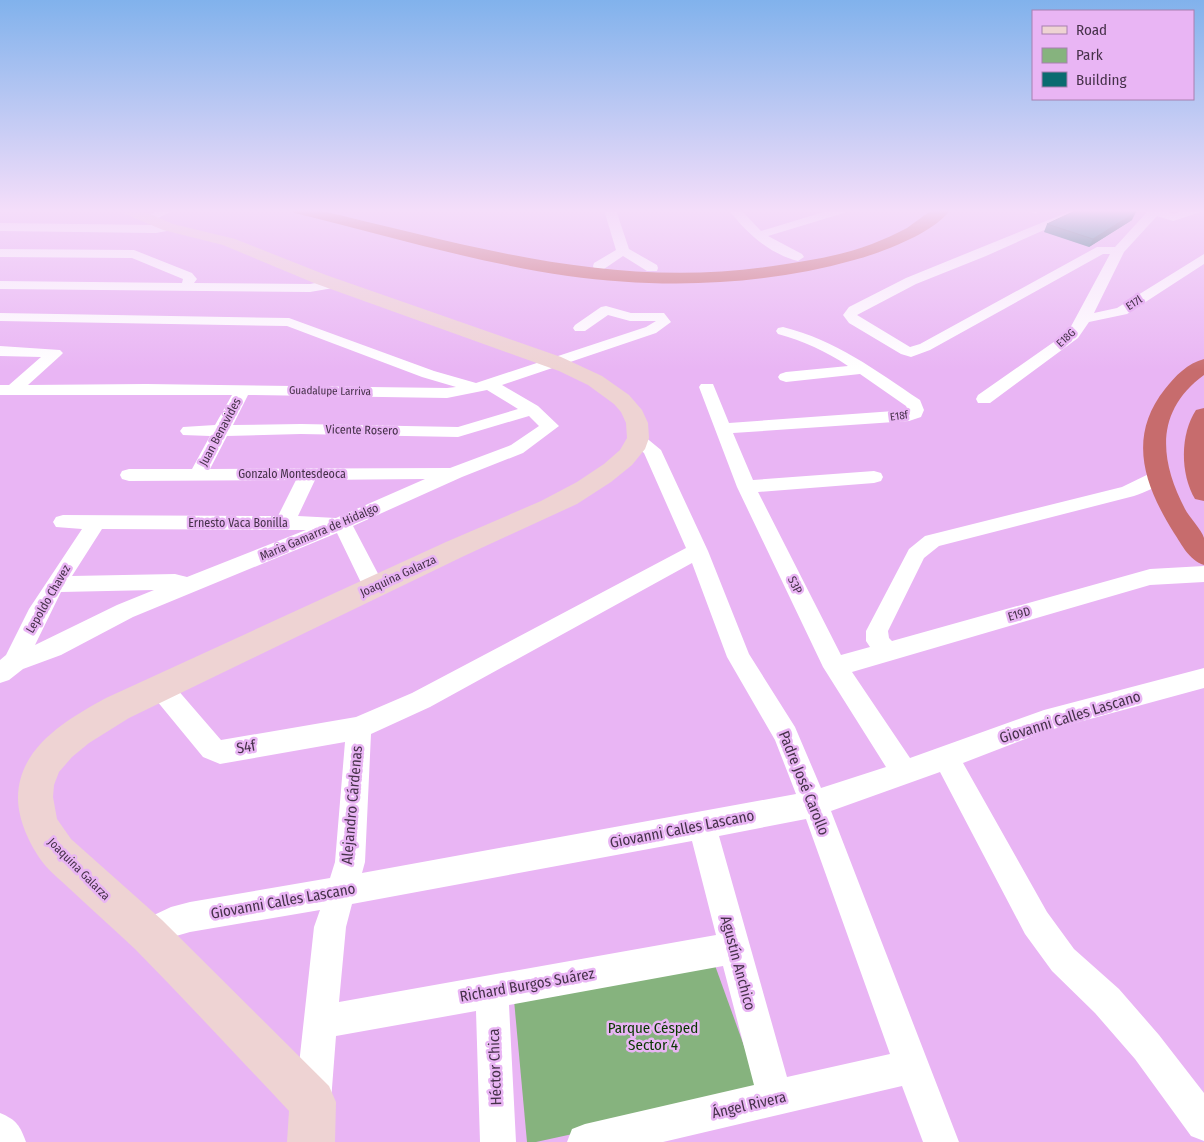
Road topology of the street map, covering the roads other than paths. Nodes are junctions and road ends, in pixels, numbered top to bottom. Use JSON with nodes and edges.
{"nodes":[{"id":1,"x":156,"y":263,"type":"edge"},
{"id":2,"x":281,"y":263,"type":"edge"},
{"id":3,"x":528,"y":263,"type":"edge"},
{"id":4,"x":580,"y":263,"type":"edge"},
{"id":5,"x":603,"y":263,"type":"edge"},
{"id":6,"x":644,"y":263,"type":"edge"},
{"id":7,"x":743,"y":263,"type":"edge"},
{"id":8,"x":819,"y":263,"type":"edge"},
{"id":9,"x":956,"y":263,"type":"edge"},
{"id":10,"x":1076,"y":263,"type":"edge"},
{"id":11,"x":1112,"y":263,"type":"edge"},
{"id":12,"x":1196,"y":263,"type":"edge"},
{"id":13,"x":599,"y":266,"type":"junction"},
{"id":14,"x":652,"y":268,"type":"junction"},
{"id":15,"x":0,"y":281,"type":"edge"},
{"id":16,"x":188,"y":282,"type":"junction"},
{"id":17,"x":327,"y":282,"type":"junction"},
{"id":18,"x":0,"y":285,"type":"edge"},
{"id":19,"x":0,"y":317,"type":"edge"},
{"id":20,"x":1084,"y":318,"type":"junction"},
{"id":21,"x":580,"y":328,"type":"dead end"},
{"id":22,"x":783,"y":331,"type":"dead end"},
{"id":23,"x":0,"y":351,"type":"edge"},
{"id":24,"x":554,"y":361,"type":"junction"},
{"id":25,"x":1204,"y":365,"type":"edge"},
{"id":26,"x":864,"y":369,"type":"junction"},
{"id":27,"x":786,"y":377,"type":"dead end"},
{"id":28,"x":482,"y":386,"type":"junction"},
{"id":29,"x":707,"y":387,"type":"dead end"},
{"id":30,"x":7,"y":390,"type":"edge"},
{"id":31,"x":242,"y":390,"type":"junction"},
{"id":32,"x":984,"y":399,"type":"dead end"},
{"id":33,"x":532,"y":410,"type":"junction"},
{"id":34,"x":1204,"y":415,"type":"edge"},
{"id":35,"x":722,"y":429,"type":"junction"},
{"id":36,"x":222,"y":430,"type":"junction"},
{"id":37,"x":189,"y":431,"type":"dead end"},
{"id":38,"x":638,"y":440,"type":"junction"},
{"id":39,"x":455,"y":473,"type":"junction"},
{"id":40,"x":198,"y":474,"type":"junction"},
{"id":41,"x":308,"y":474,"type":"junction"},
{"id":42,"x":129,"y":475,"type":"dead end"},
{"id":43,"x":1157,"y":476,"type":"junction"},
{"id":44,"x":874,"y":477,"type":"dead end"},
{"id":45,"x":746,"y":486,"type":"junction"},
{"id":46,"x":1204,"y":493,"type":"edge"},
{"id":47,"x":63,"y":522,"type":"dead end"},
{"id":48,"x":96,"y":523,"type":"junction"},
{"id":49,"x":342,"y":523,"type":"junction"},
{"id":50,"x":285,"y":524,"type":"junction"},
{"id":51,"x":698,"y":551,"type":"junction"},
{"id":52,"x":1204,"y":555,"type":"edge"},
{"id":53,"x":1204,"y":574,"type":"edge"},
{"id":54,"x":55,"y":584,"type":"junction"},
{"id":55,"x":188,"y":587,"type":"junction"},
{"id":56,"x":374,"y":587,"type":"junction"},
{"id":57,"x":887,"y":651,"type":"junction"},
{"id":58,"x":835,"y":667,"type":"junction"},
{"id":59,"x":8,"y":668,"type":"edge"},
{"id":60,"x":1204,"y":678,"type":"edge"},
{"id":61,"x":161,"y":688,"type":"junction"},
{"id":62,"x":358,"y":728,"type":"junction"},
{"id":63,"x":946,"y":758,"type":"junction"},
{"id":64,"x":904,"y":772,"type":"junction"},
{"id":65,"x":814,"y":804,"type":"junction"},
{"id":66,"x":702,"y":826,"type":"junction"},
{"id":67,"x":340,"y":891,"type":"junction"},
{"id":68,"x":148,"y":934,"type":"junction"},
{"id":69,"x":734,"y":948,"type":"junction"},
{"id":70,"x":492,"y":992,"type":"junction"},
{"id":71,"x":320,"y":1022,"type":"junction"},
{"id":72,"x":912,"y":1066,"type":"junction"},
{"id":73,"x":775,"y":1099,"type":"junction"},
{"id":74,"x":312,"y":1122,"type":"edge"},
{"id":75,"x":1204,"y":1123,"type":"edge"},
{"id":76,"x":0,"y":1131,"type":"edge"},
{"id":77,"x":8,"y":1142,"type":"edge"},
{"id":78,"x":498,"y":1142,"type":"edge"},
{"id":79,"x":585,"y":1142,"type":"edge"},
{"id":80,"x":941,"y":1142,"type":"edge"}],
"edges":[{"from":1,"to":16,"type":"street"},
{"from":2,"to":17,"type":"street"},
{"from":3,"to":8,"type":"highway"},
{"from":4,"to":13,"type":"highway"},
{"from":5,"to":13,"type":"street"},
{"from":6,"to":14,"type":"street"},
{"from":7,"to":14,"type":"highway"},
{"from":9,"to":10,"type":"street"},
{"from":11,"to":20,"type":"street","name":"E18G"},
{"from":12,"to":20,"type":"street","name":"E17l"},
{"from":13,"to":14,"type":"highway"},
{"from":15,"to":16,"type":"street"},
{"from":16,"to":17,"type":"street"},
{"from":17,"to":18,"type":"street"},
{"from":17,"to":24,"type":"street"},
{"from":19,"to":28,"type":"street","name":"Maria Gamarra de Hidalgo"},
{"from":20,"to":32,"type":"street","name":"E18G"},
{"from":21,"to":24,"type":"street","name":"Guadalupe Larriva"},
{"from":22,"to":26,"type":"street","name":"E18f"},
{"from":23,"to":30,"type":"street"},
{"from":24,"to":28,"type":"street","name":"Guadalupe Larriva"},
{"from":24,"to":38,"type":"street"},
{"from":25,"to":43,"type":"highway"},
{"from":26,"to":27,"type":"street"},
{"from":26,"to":35,"type":"street","name":"E18f"},
{"from":28,"to":31,"type":"street","name":"Guadalupe Larriva"},
{"from":28,"to":33,"type":"street","name":"Maria Gamarra de Hidalgo"},
{"from":29,"to":35,"type":"street","name":"S3P"},
{"from":30,"to":31,"type":"street","name":"Guadalupe Larriva"},
{"from":31,"to":36,"type":"street","name":"Juan Benavides"},
{"from":33,"to":36,"type":"street","name":"Vicente Rosero"},
{"from":33,"to":39,"type":"street","name":"Maria Gamarra de Hidalgo"},
{"from":34,"to":46,"type":"highway"},
{"from":35,"to":45,"type":"street","name":"S3P"},
{"from":36,"to":37,"type":"street","name":"Vicente Rosero"},
{"from":36,"to":40,"type":"street","name":"Juan Benavides"},
{"from":38,"to":51,"type":"street","name":"Padre José Carollo"},
{"from":38,"to":56,"type":"street","name":"Joaquina Galarza"},
{"from":39,"to":41,"type":"street","name":"Gonzalo Montesdeoca"},
{"from":39,"to":49,"type":"street","name":"Maria Gamarra de Hidalgo"},
{"from":40,"to":41,"type":"street","name":"Gonzalo Montesdeoca"},
{"from":40,"to":42,"type":"street","name":"Gonzalo Montesdeoca"},
{"from":41,"to":50,"type":"street"},
{"from":43,"to":52,"type":"highway"},
{"from":43,"to":57,"type":"street"},
{"from":44,"to":45,"type":"street"},
{"from":45,"to":58,"type":"street","name":"S3P"},
{"from":47,"to":48,"type":"street","name":"Ernesto Vaca Bonilla"},
{"from":48,"to":50,"type":"street","name":"Ernesto Vaca Bonilla"},
{"from":48,"to":54,"type":"street","name":"Lepoldo Chavez"},
{"from":49,"to":50,"type":"street","name":"Ernesto Vaca Bonilla"},
{"from":49,"to":55,"type":"street","name":"Maria Gamarra de Hidalgo"},
{"from":49,"to":56,"type":"street"},
{"from":51,"to":62,"type":"street","name":"Alejandro Cárdenas"},
{"from":51,"to":65,"type":"street","name":"Padre José Carollo"},
{"from":53,"to":57,"type":"street","name":"E19D"},
{"from":54,"to":55,"type":"street"},
{"from":54,"to":59,"type":"street","name":"Lepoldo Chavez"},
{"from":55,"to":59,"type":"street","name":"Maria Gamarra de Hidalgo"},
{"from":56,"to":61,"type":"street","name":"Joaquina Galarza"},
{"from":57,"to":58,"type":"street","name":"E19D"},
{"from":58,"to":64,"type":"street","name":"S3P"},
{"from":60,"to":63,"type":"street","name":"Giovanni Calles Lascano"},
{"from":61,"to":62,"type":"street","name":"S4f"},
{"from":61,"to":68,"type":"street","name":"Joaquina Galarza"},
{"from":62,"to":67,"type":"street","name":"Alejandro Cárdenas"},
{"from":63,"to":64,"type":"street","name":"Giovanni Calles Lascano"},
{"from":63,"to":75,"type":"street"},
{"from":64,"to":65,"type":"street","name":"Giovanni Calles Lascano"},
{"from":65,"to":66,"type":"street","name":"Giovanni Calles Lascano"},
{"from":65,"to":72,"type":"street","name":"Padre José Carollo"},
{"from":66,"to":67,"type":"street","name":"Giovanni Calles Lascano"},
{"from":66,"to":69,"type":"street","name":"Agustín Anchico"},
{"from":67,"to":68,"type":"street","name":"Giovanni Calles Lascano"},
{"from":67,"to":71,"type":"street","name":"Alejandro Cárdenas"},
{"from":68,"to":74,"type":"street","name":"Joaquina Galarza"},
{"from":69,"to":70,"type":"street","name":"Richard Burgos Suárez"},
{"from":69,"to":73,"type":"street","name":"Agustín Anchico"},
{"from":70,"to":71,"type":"street","name":"Richard Burgos Suárez"},
{"from":70,"to":78,"type":"street","name":"Héctor Chica"},
{"from":71,"to":74,"type":"street","name":"Alejandro Cárdenas"},
{"from":72,"to":73,"type":"street","name":"Ángel Rivera"},
{"from":72,"to":80,"type":"street","name":"Padre José Carollo"},
{"from":73,"to":79,"type":"street","name":"Ángel Rivera"},
{"from":76,"to":77,"type":"street"}]}
